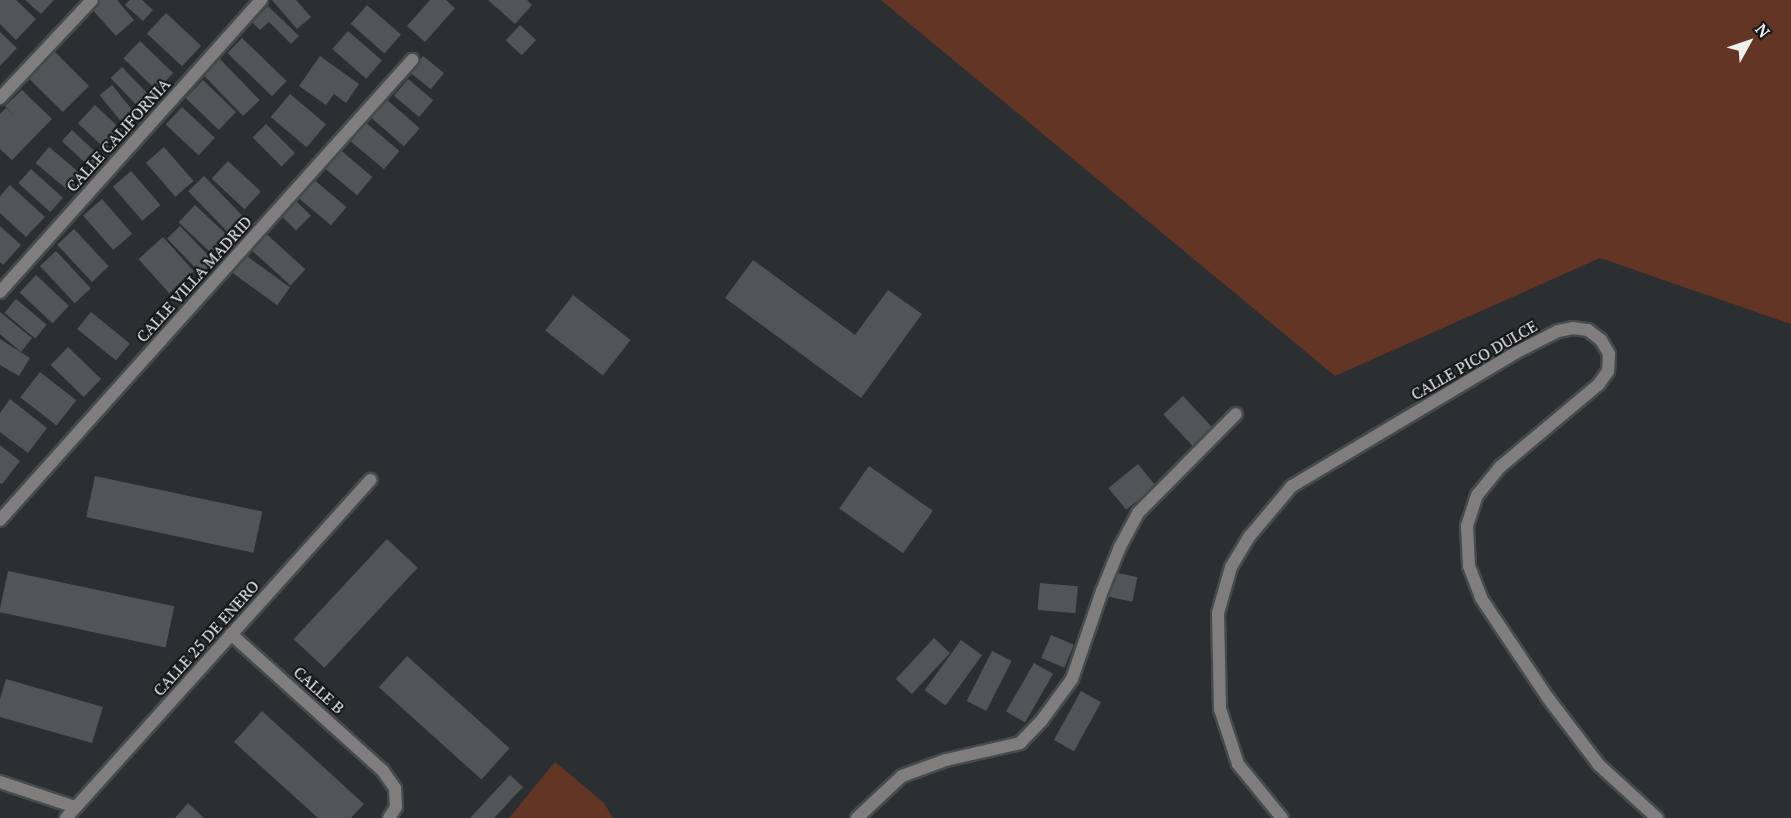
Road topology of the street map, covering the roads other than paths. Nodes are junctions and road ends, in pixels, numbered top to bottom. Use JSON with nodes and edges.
{"nodes":[{"id":1,"x":92,"y":0,"type":"edge"},
{"id":2,"x":261,"y":0,"type":"edge"},
{"id":3,"x":412,"y":60,"type":"dead end"},
{"id":4,"x":0,"y":98,"type":"edge"},
{"id":5,"x":0,"y":292,"type":"edge"},
{"id":6,"x":1236,"y":414,"type":"dead end"},
{"id":7,"x":370,"y":480,"type":"dead end"},
{"id":8,"x":0,"y":520,"type":"edge"},
{"id":9,"x":231,"y":634,"type":"junction"},
{"id":10,"x":0,"y":782,"type":"edge"},
{"id":11,"x":75,"y":807,"type":"junction"},
{"id":12,"x":66,"y":818,"type":"edge"},
{"id":13,"x":389,"y":818,"type":"edge"},
{"id":14,"x":857,"y":818,"type":"edge"},
{"id":15,"x":1282,"y":818,"type":"edge"},
{"id":16,"x":1657,"y":818,"type":"edge"}],
"edges":[{"from":1,"to":4,"type":"street"},
{"from":2,"to":5,"type":"street","name":"CALLE CALIFORNIA"},
{"from":3,"to":8,"type":"street","name":"CALLE VILLA MADRID"},
{"from":6,"to":14,"type":"street"},
{"from":7,"to":9,"type":"street","name":"CALLE 25 DE ENERO"},
{"from":9,"to":11,"type":"street","name":"CALLE 25 DE ENERO"},
{"from":9,"to":13,"type":"street","name":"CALLE B"},
{"from":10,"to":11,"type":"street"},
{"from":11,"to":12,"type":"street","name":"CALLE 25 DE ENERO"},
{"from":15,"to":16,"type":"street","name":"CALLE PICO DULCE"}]}
